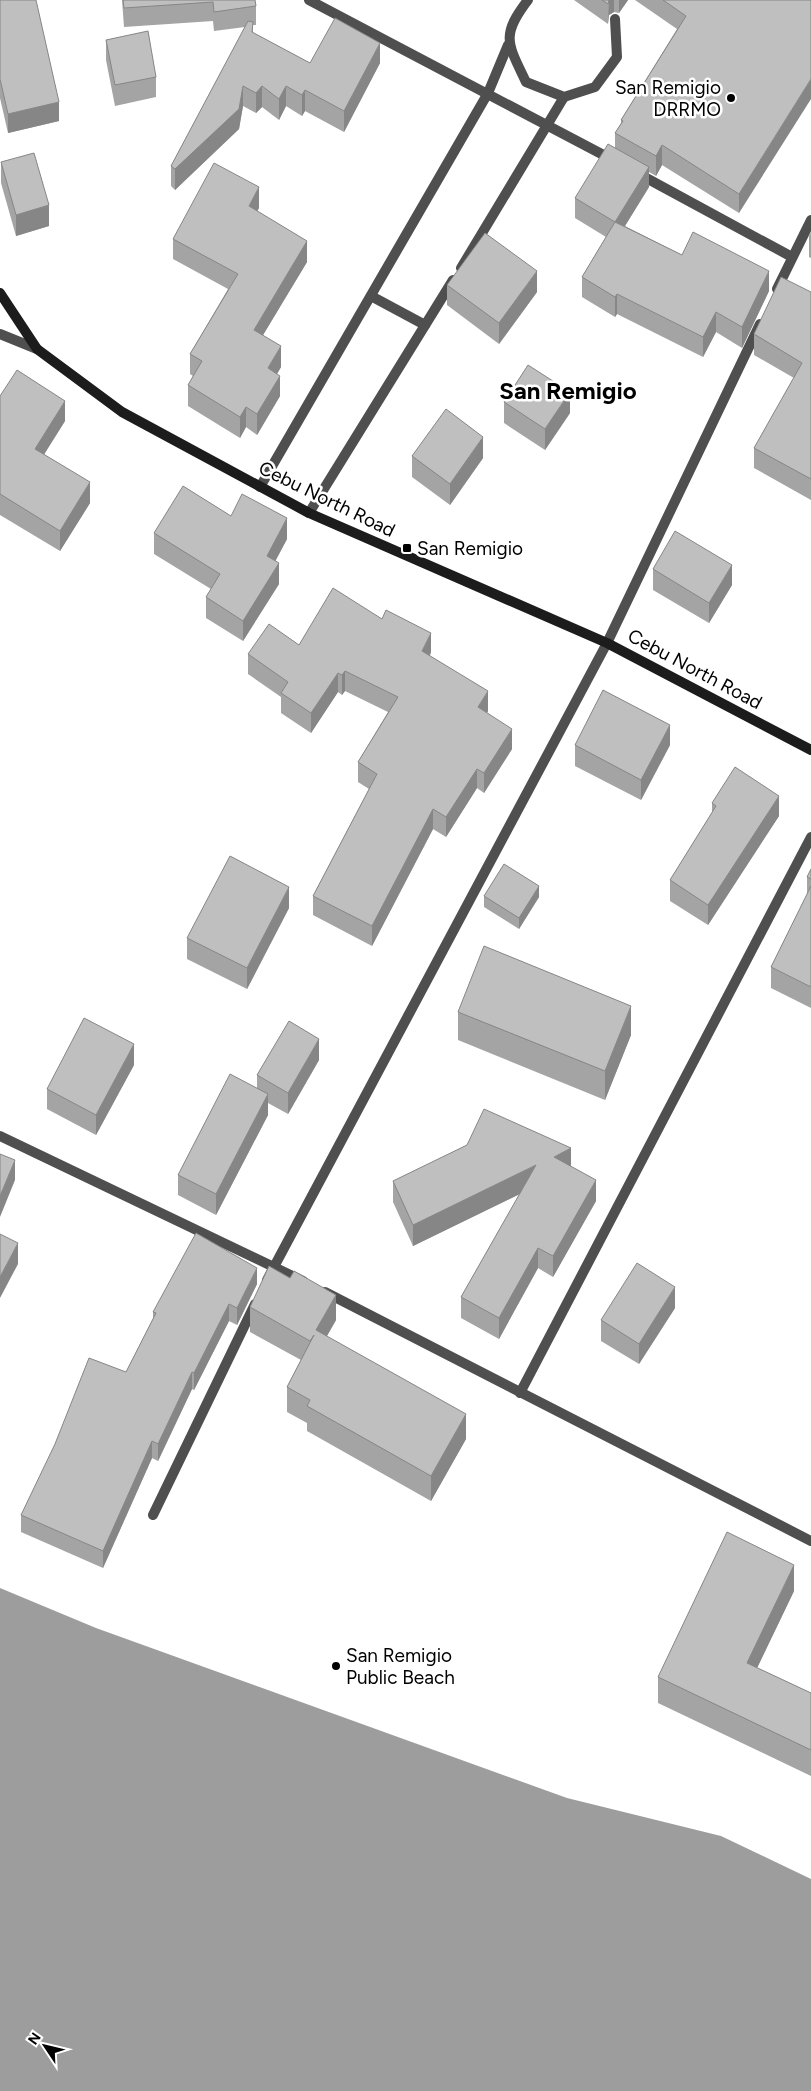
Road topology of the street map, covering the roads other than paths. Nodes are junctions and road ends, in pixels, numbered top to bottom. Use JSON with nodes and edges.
{"nodes":[{"id":1,"x":309,"y":0,"type":"edge"},
{"id":2,"x":528,"y":0,"type":"edge"},
{"id":3,"x":615,"y":19,"type":"dead end"},
{"id":4,"x":508,"y":45,"type":"junction"},
{"id":5,"x":488,"y":93,"type":"junction"},
{"id":6,"x":564,"y":97,"type":"junction"},
{"id":7,"x":548,"y":125,"type":"junction"},
{"id":8,"x":811,"y":220,"type":"edge"},
{"id":9,"x":792,"y":257,"type":"junction"},
{"id":10,"x":0,"y":293,"type":"edge"},
{"id":11,"x":371,"y":296,"type":"junction"},
{"id":12,"x":425,"y":325,"type":"junction"},
{"id":13,"x":0,"y":334,"type":"edge"},
{"id":14,"x":37,"y":349,"type":"junction"},
{"id":15,"x":260,"y":487,"type":"junction"},
{"id":16,"x":309,"y":513,"type":"junction"},
{"id":17,"x":607,"y":643,"type":"junction"},
{"id":18,"x":811,"y":750,"type":"edge"},
{"id":19,"x":811,"y":837,"type":"edge"},
{"id":20,"x":0,"y":1136,"type":"edge"},
{"id":21,"x":274,"y":1266,"type":"junction"},
{"id":22,"x":520,"y":1393,"type":"junction"},
{"id":23,"x":153,"y":1515,"type":"dead end"},
{"id":24,"x":811,"y":1542,"type":"edge"}],
"edges":[{"from":1,"to":5,"type":"street"},
{"from":2,"to":4,"type":"street"},
{"from":3,"to":6,"type":"street"},
{"from":4,"to":5,"type":"street"},
{"from":4,"to":6,"type":"street"},
{"from":5,"to":7,"type":"street"},
{"from":5,"to":11,"type":"street"},
{"from":6,"to":7,"type":"street"},
{"from":7,"to":9,"type":"street"},
{"from":7,"to":12,"type":"street"},
{"from":8,"to":9,"type":"street"},
{"from":9,"to":17,"type":"street"},
{"from":10,"to":14,"type":"main road","name":"Cebu North Road"},
{"from":11,"to":12,"type":"street"},
{"from":11,"to":15,"type":"street"},
{"from":12,"to":16,"type":"street"},
{"from":13,"to":14,"type":"street"},
{"from":14,"to":15,"type":"main road","name":"Cebu North Road"},
{"from":15,"to":16,"type":"main road","name":"Cebu North Road"},
{"from":16,"to":17,"type":"main road","name":"Cebu North Road"},
{"from":17,"to":18,"type":"main road","name":"Cebu North Road"},
{"from":17,"to":21,"type":"street"},
{"from":19,"to":22,"type":"street"},
{"from":20,"to":21,"type":"street"},
{"from":21,"to":22,"type":"street"},
{"from":21,"to":23,"type":"street"},
{"from":22,"to":24,"type":"street"}]}
